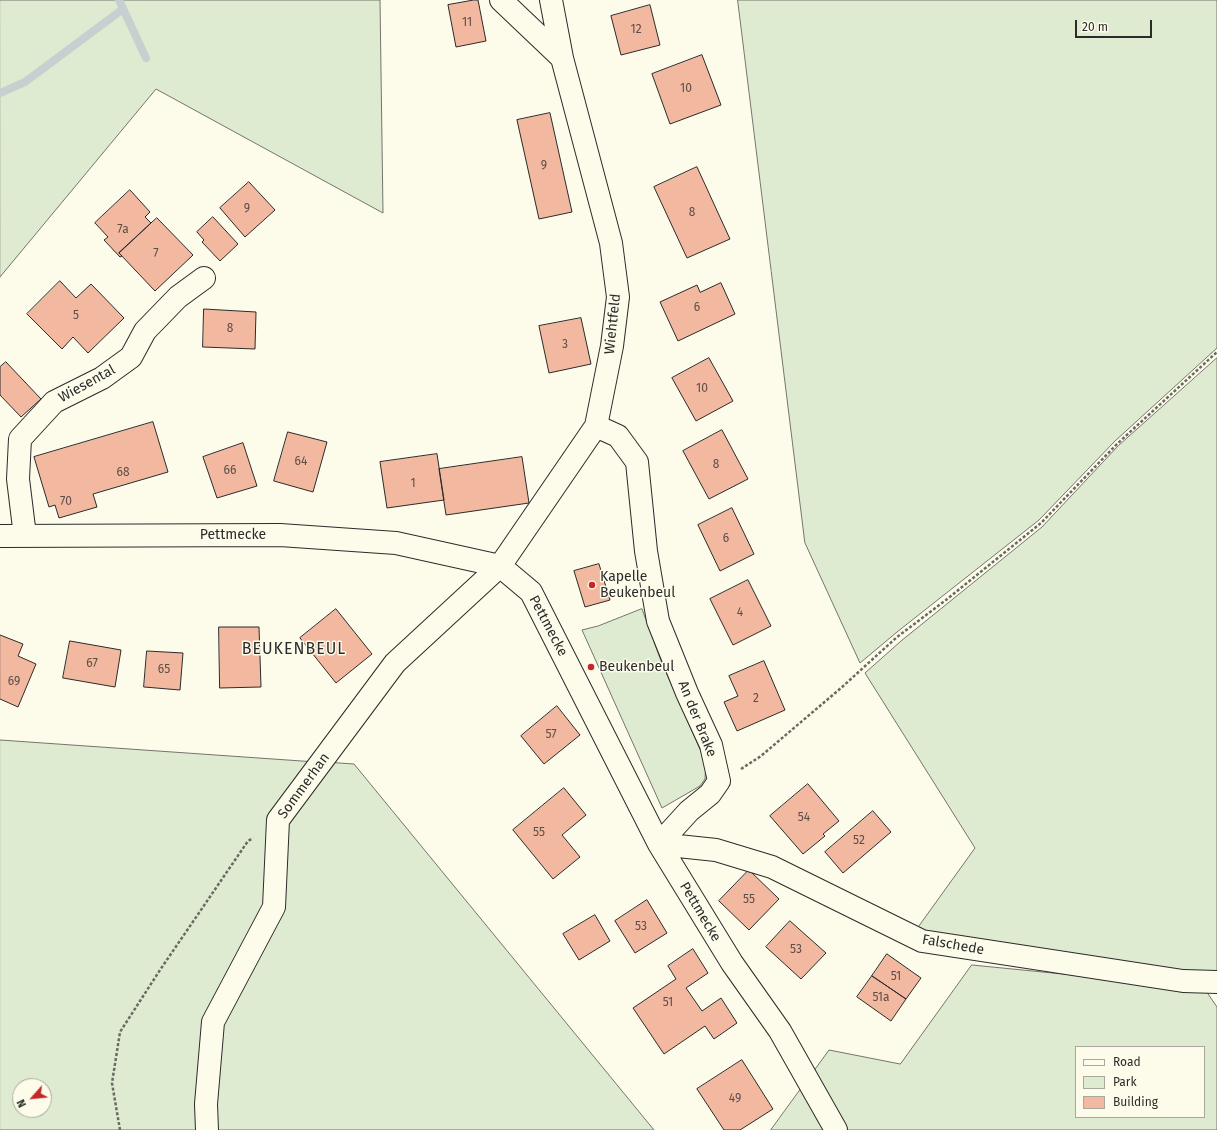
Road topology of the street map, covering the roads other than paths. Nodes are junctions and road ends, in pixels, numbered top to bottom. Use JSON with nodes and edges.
{"nodes":[{"id":1,"x":501,"y":0,"type":"edge"},
{"id":2,"x":551,"y":0,"type":"edge"},
{"id":3,"x":562,"y":58,"type":"junction"},
{"id":4,"x":204,"y":278,"type":"dead end"},
{"id":5,"x":596,"y":426,"type":"junction"},
{"id":6,"x":0,"y":536,"type":"edge"},
{"id":7,"x":25,"y":536,"type":"junction"},
{"id":8,"x":500,"y":566,"type":"junction"},
{"id":9,"x":659,"y":844,"type":"junction"},
{"id":10,"x":1217,"y":982,"type":"edge"},
{"id":11,"x":207,"y":1130,"type":"edge"},
{"id":12,"x":836,"y":1130,"type":"edge"}],
"edges":[{"from":1,"to":3,"type":"street"},
{"from":2,"to":3,"type":"street","name":"Wiehtfeld"},
{"from":3,"to":5,"type":"street","name":"Wiehtfeld"},
{"from":4,"to":7,"type":"street","name":"Wiesental"},
{"from":5,"to":8,"type":"street","name":"Wiehtfeld"},
{"from":5,"to":9,"type":"street","name":"An der Brake"},
{"from":6,"to":7,"type":"street","name":"Pettmecke"},
{"from":7,"to":8,"type":"street","name":"Pettmecke"},
{"from":8,"to":9,"type":"street","name":"Pettmecke"},
{"from":8,"to":11,"type":"street","name":"Sommerhan"},
{"from":9,"to":10,"type":"street","name":"Falschede"},
{"from":9,"to":12,"type":"street","name":"Pettmecke"}]}
